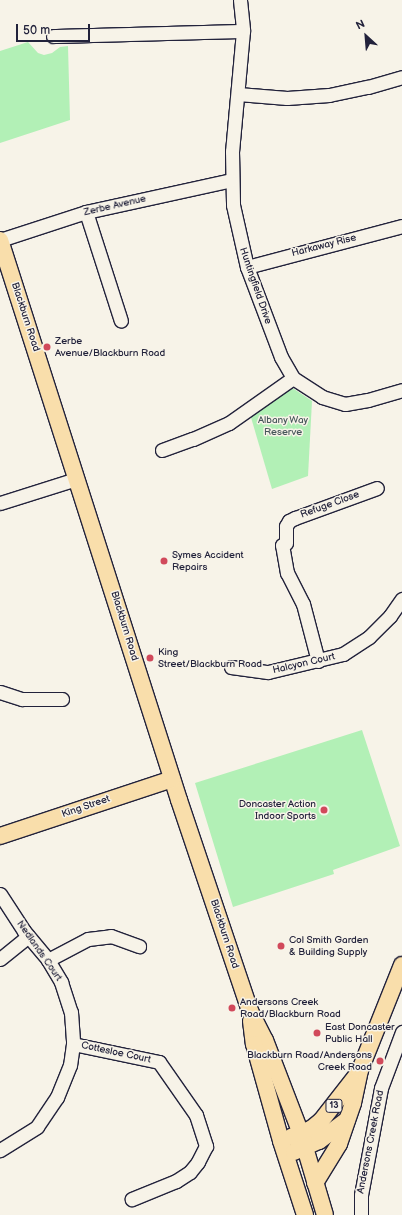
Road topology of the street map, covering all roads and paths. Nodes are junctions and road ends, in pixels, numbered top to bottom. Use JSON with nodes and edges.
{"nodes":[{"id":1,"x":240,"y":0,"type":"edge"},
{"id":2,"x":243,"y":31,"type":"junction"},
{"id":3,"x":53,"y":36,"type":"dead end"},
{"id":4,"x":402,"y":77,"type":"edge"},
{"id":5,"x":238,"y":94,"type":"junction"},
{"id":6,"x":231,"y":180,"type":"junction"},
{"id":7,"x":86,"y":212,"type":"junction"},
{"id":8,"x":402,"y":226,"type":"edge"},
{"id":9,"x":0,"y":240,"type":"edge"},
{"id":10,"x":247,"y":267,"type":"junction"},
{"id":11,"x":121,"y":321,"type":"dead end"},
{"id":12,"x":293,"y":378,"type":"junction"},
{"id":13,"x":402,"y":390,"type":"edge"},
{"id":14,"x":162,"y":450,"type":"dead end"},
{"id":15,"x":76,"y":479,"type":"junction"},
{"id":16,"x":377,"y":488,"type":"dead end"},
{"id":17,"x":0,"y":503,"type":"edge"},
{"id":18,"x":402,"y":599,"type":"edge"},
{"id":19,"x":318,"y":661,"type":"junction"},
{"id":20,"x":231,"y":667,"type":"dead end"},
{"id":21,"x":0,"y":692,"type":"edge"},
{"id":22,"x":62,"y":699,"type":"dead end"},
{"id":23,"x":172,"y":779,"type":"junction"},
{"id":24,"x":0,"y":836,"type":"edge"},
{"id":25,"x":0,"y":894,"type":"edge"},
{"id":26,"x":28,"y":936,"type":"junction"},
{"id":27,"x":138,"y":946,"type":"dead end"},
{"id":28,"x":0,"y":959,"type":"edge"},
{"id":29,"x":48,"y":960,"type":"junction"},
{"id":30,"x":402,"y":965,"type":"edge"},
{"id":31,"x":250,"y":1011,"type":"junction"},
{"id":32,"x":402,"y":1032,"type":"edge"},
{"id":33,"x":73,"y":1044,"type":"junction"},
{"id":34,"x":360,"y":1070,"type":"junction"},
{"id":35,"x":347,"y":1120,"type":"junction"},
{"id":36,"x":303,"y":1141,"type":"junction"},
{"id":37,"x":0,"y":1150,"type":"edge"},
{"id":38,"x":285,"y":1155,"type":"junction"},
{"id":39,"x":316,"y":1182,"type":"junction"},
{"id":40,"x":132,"y":1199,"type":"dead end"},
{"id":41,"x":360,"y":1211,"type":"edge"},
{"id":42,"x":305,"y":1215,"type":"edge"},
{"id":43,"x":325,"y":1215,"type":"edge"}],
"edges":[{"from":1,"to":2,"type":"street","name":"Huntingfield Drive"},
{"from":2,"to":3,"type":"street"},
{"from":2,"to":5,"type":"street","name":"Huntingfield Drive"},
{"from":4,"to":5,"type":"street"},
{"from":5,"to":6,"type":"street","name":"Huntingfield Drive"},
{"from":6,"to":7,"type":"street","name":"Zerbe Avenue"},
{"from":6,"to":10,"type":"street","name":"Huntingfield Drive"},
{"from":7,"to":9,"type":"street","name":"Zerbe Avenue"},
{"from":7,"to":11,"type":"street"},
{"from":8,"to":10,"type":"street","name":"Harkaway Rise"},
{"from":9,"to":15,"type":"main road","name":"Blackburn Road"},
{"from":10,"to":12,"type":"street","name":"Huntingfield Drive"},
{"from":12,"to":13,"type":"street","name":"Huntingfield Drive"},
{"from":12,"to":14,"type":"street"},
{"from":15,"to":17,"type":"street"},
{"from":15,"to":23,"type":"main road","name":"Blackburn Road"},
{"from":16,"to":19,"type":"street","name":"Refuge Close"},
{"from":18,"to":19,"type":"street","name":"Halcyon Court"},
{"from":19,"to":20,"type":"street","name":"Halcyon Court"},
{"from":21,"to":22,"type":"street"},
{"from":23,"to":24,"type":"main road","name":"King Street"},
{"from":23,"to":31,"type":"main road","name":"Blackburn Road"},
{"from":25,"to":26,"type":"street","name":"Nedlands Court"},
{"from":26,"to":28,"type":"street"},
{"from":26,"to":29,"type":"street","name":"Nedlands Court"},
{"from":27,"to":29,"type":"street"},
{"from":29,"to":33,"type":"street","name":"Nedlands Court"},
{"from":30,"to":34,"type":"main road","number":"13"},
{"from":31,"to":36,"type":"main road","name":"Blackburn Road"},
{"from":31,"to":38,"type":"main road","name":"Blackburn Road"},
{"from":32,"to":41,"type":"street","name":"Andersons Creek Road"},
{"from":33,"to":37,"type":"street","name":"Nedlands Court"},
{"from":33,"to":40,"type":"street","name":"Cottesloe Court"},
{"from":34,"to":35,"type":"main road","number":"13"},
{"from":34,"to":36,"type":"main road","number":"13"},
{"from":35,"to":36,"type":"main road"},
{"from":35,"to":39,"type":"main road","number":"13"},
{"from":36,"to":38,"type":"main road"},
{"from":36,"to":39,"type":"main road","name":"Blackburn Road"},
{"from":38,"to":42,"type":"main road","name":"Blackburn Road"},
{"from":39,"to":43,"type":"main road","name":"Blackburn Road"}]}
